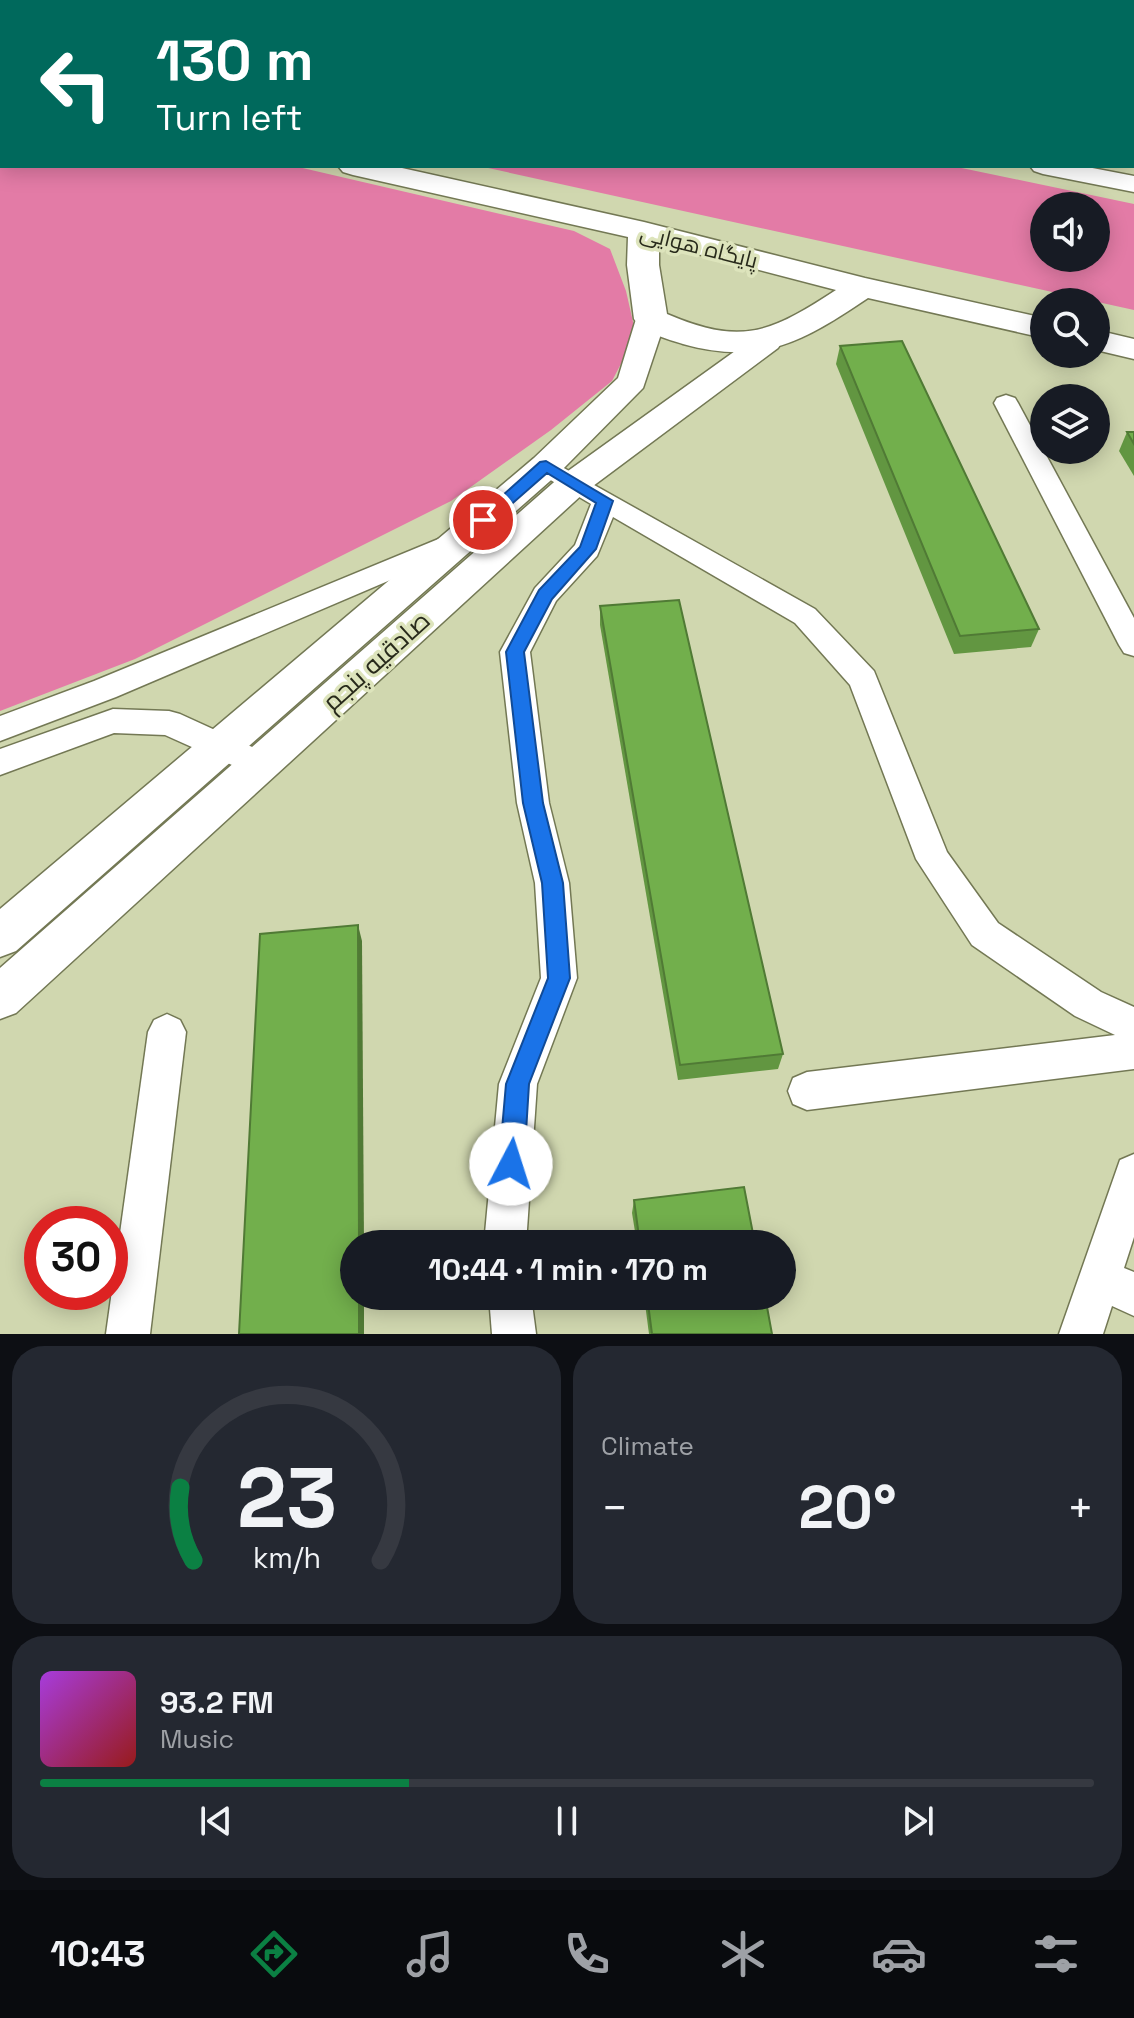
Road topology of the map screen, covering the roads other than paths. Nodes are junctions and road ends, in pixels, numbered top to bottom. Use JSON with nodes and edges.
{"nodes":[{"id":1,"x":362,"y":168,"type":"edge"},
{"id":2,"x":455,"y":168,"type":"edge"},
{"id":3,"x":1053,"y":168,"type":"edge"},
{"id":4,"x":1134,"y":184,"type":"edge"},
{"id":5,"x":644,"y":231,"type":"junction"},
{"id":6,"x":863,"y":287,"type":"junction"},
{"id":7,"x":1030,"y":296,"type":"edge"},
{"id":8,"x":1110,"y":314,"type":"edge"},
{"id":9,"x":651,"y":319,"type":"junction"},
{"id":10,"x":1134,"y":319,"type":"edge"},
{"id":11,"x":1030,"y":325,"type":"edge"},
{"id":12,"x":767,"y":342,"type":"junction"},
{"id":13,"x":1110,"y":343,"type":"edge"},
{"id":14,"x":1134,"y":349,"type":"edge"},
{"id":15,"x":1006,"y":403,"type":"dead end"},
{"id":16,"x":575,"y":484,"type":"junction"},
{"id":17,"x":462,"y":538,"type":"junction"},
{"id":18,"x":1134,"y":645,"type":"edge"},
{"id":19,"x":0,"y":729,"type":"edge"},
{"id":20,"x":219,"y":747,"type":"junction"},
{"id":21,"x":0,"y":762,"type":"edge"},
{"id":22,"x":261,"y":765,"type":"junction"},
{"id":23,"x":0,"y":937,"type":"edge"},
{"id":24,"x":0,"y":998,"type":"edge"},
{"id":25,"x":1134,"y":1026,"type":"edge"},
{"id":26,"x":167,"y":1032,"type":"dead end"},
{"id":27,"x":1134,"y":1051,"type":"edge"},
{"id":28,"x":807,"y":1091,"type":"dead end"},
{"id":29,"x":1134,"y":1174,"type":"edge"},
{"id":30,"x":506,"y":1230,"type":"edge"},
{"id":31,"x":1117,"y":1286,"type":"edge"},
{"id":32,"x":511,"y":1310,"type":"edge"},
{"id":33,"x":128,"y":1334,"type":"edge"},
{"id":34,"x":514,"y":1334,"type":"edge"},
{"id":35,"x":1081,"y":1334,"type":"edge"}],
"edges":[{"from":1,"to":5,"type":"main road","name":"پایگاه هوایی"},
{"from":2,"to":7,"type":"main road","name":"پایگاه هوایی"},
{"from":3,"to":4,"type":"street"},
{"from":5,"to":6,"type":"main road","name":"پایگاه هوایی"},
{"from":5,"to":9,"type":"main road"},
{"from":6,"to":11,"type":"main road","name":"پایگاه هوایی"},
{"from":6,"to":12,"type":"main road"},
{"from":8,"to":10,"type":"main road"},
{"from":9,"to":12,"type":"main road"},
{"from":9,"to":16,"type":"street","name":"صادقیه پنجم"},
{"from":12,"to":16,"type":"street","name":"صادقیه پنجم"},
{"from":13,"to":14,"type":"main road"},
{"from":15,"to":18,"type":"street"},
{"from":16,"to":17,"type":"street","name":"صادقیه پنجم"},
{"from":16,"to":22,"type":"street","name":"صادقیه پنجم"},
{"from":16,"to":25,"type":"street"},
{"from":16,"to":30,"type":"street"},
{"from":17,"to":19,"type":"street"},
{"from":17,"to":20,"type":"street","name":"صادقیه پنجم"},
{"from":20,"to":21,"type":"street"},
{"from":20,"to":22,"type":"street"},
{"from":20,"to":23,"type":"street","name":"صادقیه پنجم"},
{"from":22,"to":24,"type":"street","name":"صادقیه پنجم"},
{"from":26,"to":33,"type":"street"},
{"from":27,"to":28,"type":"street"},
{"from":29,"to":31,"type":"street"},
{"from":31,"to":35,"type":"street"},
{"from":32,"to":34,"type":"street"}]}
